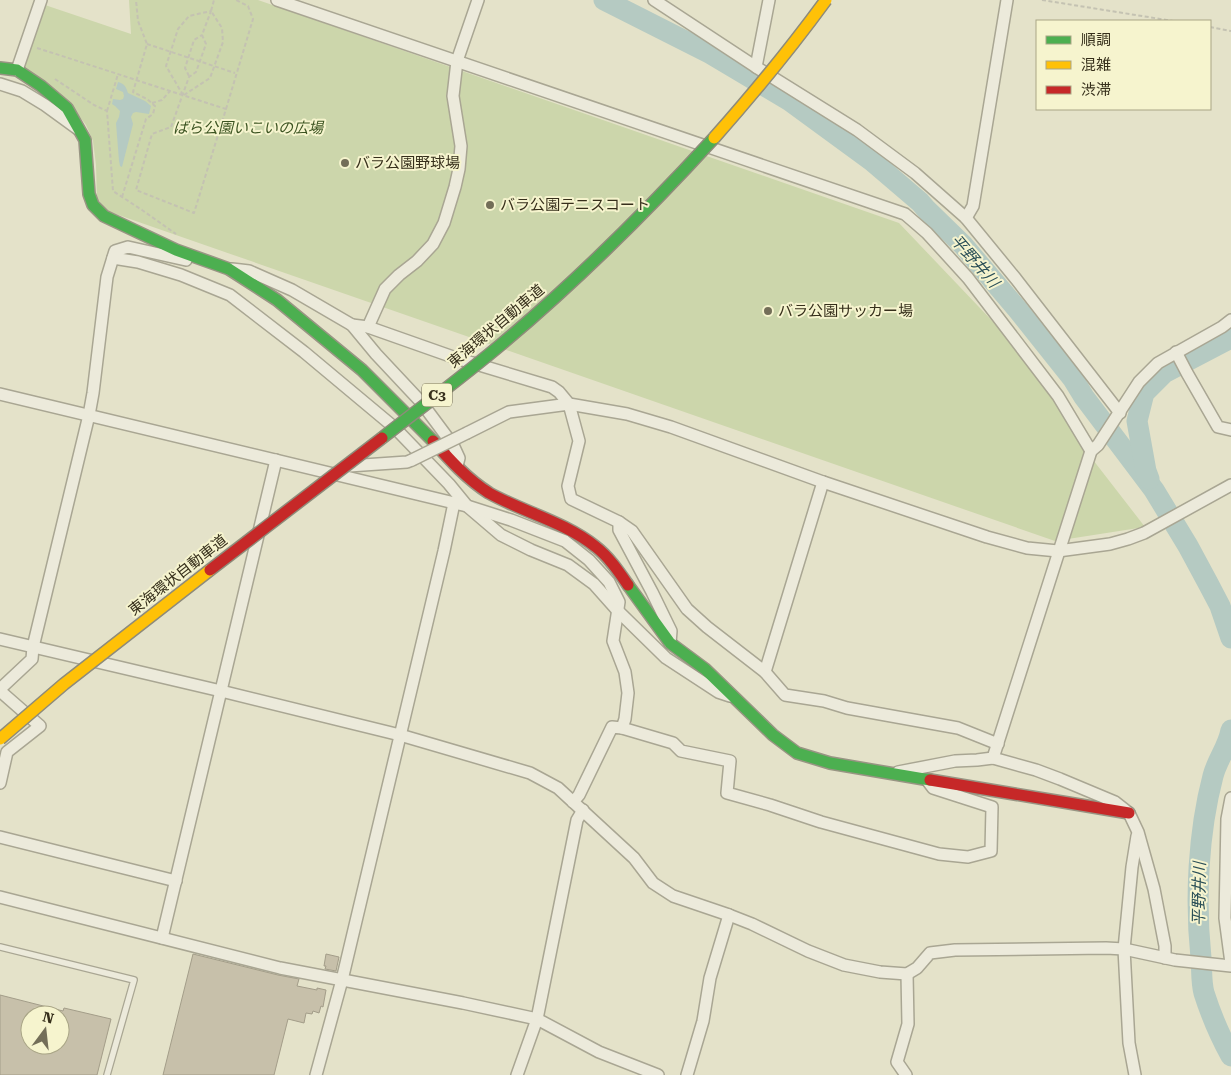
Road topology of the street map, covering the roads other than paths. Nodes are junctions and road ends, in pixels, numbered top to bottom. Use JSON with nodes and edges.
{"nodes":[{"id":1,"x":41,"y":0,"type":"edge"},
{"id":2,"x":276,"y":0,"type":"edge"},
{"id":3,"x":478,"y":0,"type":"edge"},
{"id":4,"x":654,"y":0,"type":"edge"},
{"id":5,"x":769,"y":0,"type":"edge"},
{"id":6,"x":826,"y":0,"type":"edge"},
{"id":7,"x":1007,"y":0,"type":"edge"},
{"id":8,"x":457,"y":61,"type":"junction"},
{"id":9,"x":756,"y":67,"type":"junction"},
{"id":10,"x":0,"y":68,"type":"edge"},
{"id":11,"x":17,"y":70,"type":"junction"},
{"id":12,"x":0,"y":84,"type":"edge"},
{"id":13,"x":79,"y":130,"type":"junction"},
{"id":14,"x":966,"y":218,"type":"junction"},
{"id":15,"x":113,"y":258,"type":"junction"},
{"id":16,"x":213,"y":262,"type":"junction"},
{"id":17,"x":229,"y":269,"type":"junction"},
{"id":18,"x":1231,"y":320,"type":"edge"},
{"id":19,"x":352,"y":325,"type":"junction"},
{"id":20,"x":368,"y":327,"type":"junction"},
{"id":21,"x":1178,"y":356,"type":"junction"},
{"id":22,"x":0,"y":394,"type":"edge"},
{"id":23,"x":569,"y":404,"type":"junction"},
{"id":24,"x":90,"y":415,"type":"junction"},
{"id":25,"x":1119,"y":415,"type":"junction"},
{"id":26,"x":1231,"y":430,"type":"edge"},
{"id":27,"x":1095,"y":448,"type":"junction"},
{"id":28,"x":276,"y":460,"type":"junction"},
{"id":29,"x":457,"y":466,"type":"junction"},
{"id":30,"x":309,"y":468,"type":"junction"},
{"id":31,"x":823,"y":482,"type":"junction"},
{"id":32,"x":1231,"y":485,"type":"edge"},
{"id":33,"x":454,"y":503,"type":"junction"},
{"id":34,"x":467,"y":506,"type":"junction"},
{"id":35,"x":619,"y":522,"type":"junction"},
{"id":36,"x":568,"y":536,"type":"junction"},
{"id":37,"x":1058,"y":551,"type":"junction"},
{"id":38,"x":618,"y":611,"type":"junction"},
{"id":39,"x":0,"y":639,"type":"edge"},
{"id":40,"x":670,"y":643,"type":"junction"},
{"id":41,"x":33,"y":647,"type":"junction"},
{"id":42,"x":765,"y":672,"type":"junction"},
{"id":43,"x":0,"y":690,"type":"edge"},
{"id":44,"x":221,"y":691,"type":"junction"},
{"id":45,"x":734,"y":697,"type":"junction"},
{"id":46,"x":622,"y":728,"type":"junction"},
{"id":47,"x":400,"y":735,"type":"junction"},
{"id":48,"x":0,"y":740,"type":"edge"},
{"id":49,"x":998,"y":744,"type":"junction"},
{"id":50,"x":993,"y":758,"type":"junction"},
{"id":51,"x":892,"y":774,"type":"junction"},
{"id":52,"x":927,"y":780,"type":"junction"},
{"id":53,"x":0,"y":783,"type":"edge"},
{"id":54,"x":1231,"y":798,"type":"edge"},
{"id":55,"x":573,"y":802,"type":"junction"},
{"id":56,"x":583,"y":810,"type":"junction"},
{"id":57,"x":1129,"y":813,"type":"junction"},
{"id":58,"x":1138,"y":832,"type":"junction"},
{"id":59,"x":0,"y":837,"type":"edge"},
{"id":60,"x":176,"y":881,"type":"junction"},
{"id":61,"x":0,"y":897,"type":"edge"},
{"id":62,"x":729,"y":915,"type":"junction"},
{"id":63,"x":162,"y":938,"type":"junction"},
{"id":64,"x":0,"y":947,"type":"edge"},
{"id":65,"x":1124,"y":949,"type":"junction"},
{"id":66,"x":1170,"y":959,"type":"junction"},
{"id":67,"x":1228,"y":964,"type":"edge"},
{"id":68,"x":907,"y":974,"type":"junction"},
{"id":69,"x":342,"y":980,"type":"junction"},
{"id":70,"x":537,"y":1019,"type":"junction"},
{"id":71,"x":107,"y":1075,"type":"edge"},
{"id":72,"x":316,"y":1075,"type":"edge"},
{"id":73,"x":518,"y":1075,"type":"edge"},
{"id":74,"x":658,"y":1075,"type":"edge"},
{"id":75,"x":687,"y":1075,"type":"edge"},
{"id":76,"x":906,"y":1075,"type":"edge"},
{"id":77,"x":1135,"y":1075,"type":"edge"}],
"edges":[{"from":1,"to":11,"type":"street"},
{"from":2,"to":8,"type":"street"},
{"from":3,"to":8,"type":"street"},
{"from":4,"to":9,"type":"street"},
{"from":5,"to":9,"type":"street"},
{"from":6,"to":48,"type":"main road","name":"東海環状自動車道","number":"C3","bridge":true},
{"from":7,"to":14,"type":"street"},
{"from":8,"to":20,"type":"street"},
{"from":8,"to":27,"type":"street"},
{"from":9,"to":14,"type":"street"},
{"from":10,"to":11,"type":"main road"},
{"from":11,"to":13,"type":"main road"},
{"from":12,"to":13,"type":"street"},
{"from":13,"to":16,"type":"main road"},
{"from":14,"to":25,"type":"street"},
{"from":15,"to":16,"type":"street"},
{"from":15,"to":24,"type":"street"},
{"from":15,"to":34,"type":"street"},
{"from":16,"to":17,"type":"main road"},
{"from":17,"to":19,"type":"street"},
{"from":17,"to":29,"type":"main road"},
{"from":18,"to":21,"type":"street"},
{"from":19,"to":20,"type":"street"},
{"from":19,"to":29,"type":"street"},
{"from":20,"to":23,"type":"street"},
{"from":21,"to":25,"type":"street"},
{"from":21,"to":26,"type":"street"},
{"from":22,"to":24,"type":"street"},
{"from":23,"to":30,"type":"street","bridge":true},
{"from":23,"to":31,"type":"street"},
{"from":23,"to":35,"type":"street"},
{"from":24,"to":28,"type":"street"},
{"from":24,"to":41,"type":"street"},
{"from":25,"to":27,"type":"street"},
{"from":27,"to":37,"type":"street"},
{"from":28,"to":30,"type":"street"},
{"from":28,"to":44,"type":"street"},
{"from":29,"to":36,"type":"main road"},
{"from":30,"to":33,"type":"street"},
{"from":31,"to":37,"type":"street"},
{"from":31,"to":42,"type":"street"},
{"from":32,"to":37,"type":"street"},
{"from":33,"to":34,"type":"street"},
{"from":33,"to":47,"type":"street"},
{"from":34,"to":36,"type":"street"},
{"from":34,"to":38,"type":"street"},
{"from":35,"to":40,"type":"street"},
{"from":35,"to":42,"type":"street"},
{"from":36,"to":38,"type":"street"},
{"from":36,"to":40,"type":"main road"},
{"from":37,"to":49,"type":"street"},
{"from":38,"to":45,"type":"street"},
{"from":38,"to":46,"type":"street"},
{"from":39,"to":41,"type":"street"},
{"from":40,"to":45,"type":"main road"},
{"from":41,"to":43,"type":"street"},
{"from":41,"to":44,"type":"street"},
{"from":42,"to":49,"type":"street"},
{"from":43,"to":53,"type":"street"},
{"from":44,"to":47,"type":"street"},
{"from":44,"to":60,"type":"street"},
{"from":45,"to":51,"type":"main road"},
{"from":46,"to":52,"type":"street"},
{"from":46,"to":55,"type":"street"},
{"from":47,"to":55,"type":"street"},
{"from":47,"to":69,"type":"street"},
{"from":49,"to":50,"type":"street"},
{"from":50,"to":51,"type":"street"},
{"from":50,"to":57,"type":"street"},
{"from":51,"to":52,"type":"main road"},
{"from":52,"to":57,"type":"main road"},
{"from":54,"to":67,"type":"street"},
{"from":55,"to":56,"type":"street"},
{"from":56,"to":62,"type":"street"},
{"from":56,"to":70,"type":"street"},
{"from":57,"to":58,"type":"street"},
{"from":58,"to":65,"type":"street"},
{"from":58,"to":66,"type":"street"},
{"from":59,"to":60,"type":"street"},
{"from":60,"to":63,"type":"street"},
{"from":61,"to":63,"type":"street"},
{"from":62,"to":68,"type":"street"},
{"from":62,"to":75,"type":"street"},
{"from":63,"to":69,"type":"street"},
{"from":64,"to":71,"type":"lane"},
{"from":65,"to":66,"type":"street"},
{"from":65,"to":68,"type":"street"},
{"from":65,"to":77,"type":"street"},
{"from":66,"to":67,"type":"street"},
{"from":68,"to":76,"type":"street"},
{"from":69,"to":70,"type":"street"},
{"from":69,"to":72,"type":"street"},
{"from":70,"to":73,"type":"street"},
{"from":70,"to":74,"type":"street"}]}
